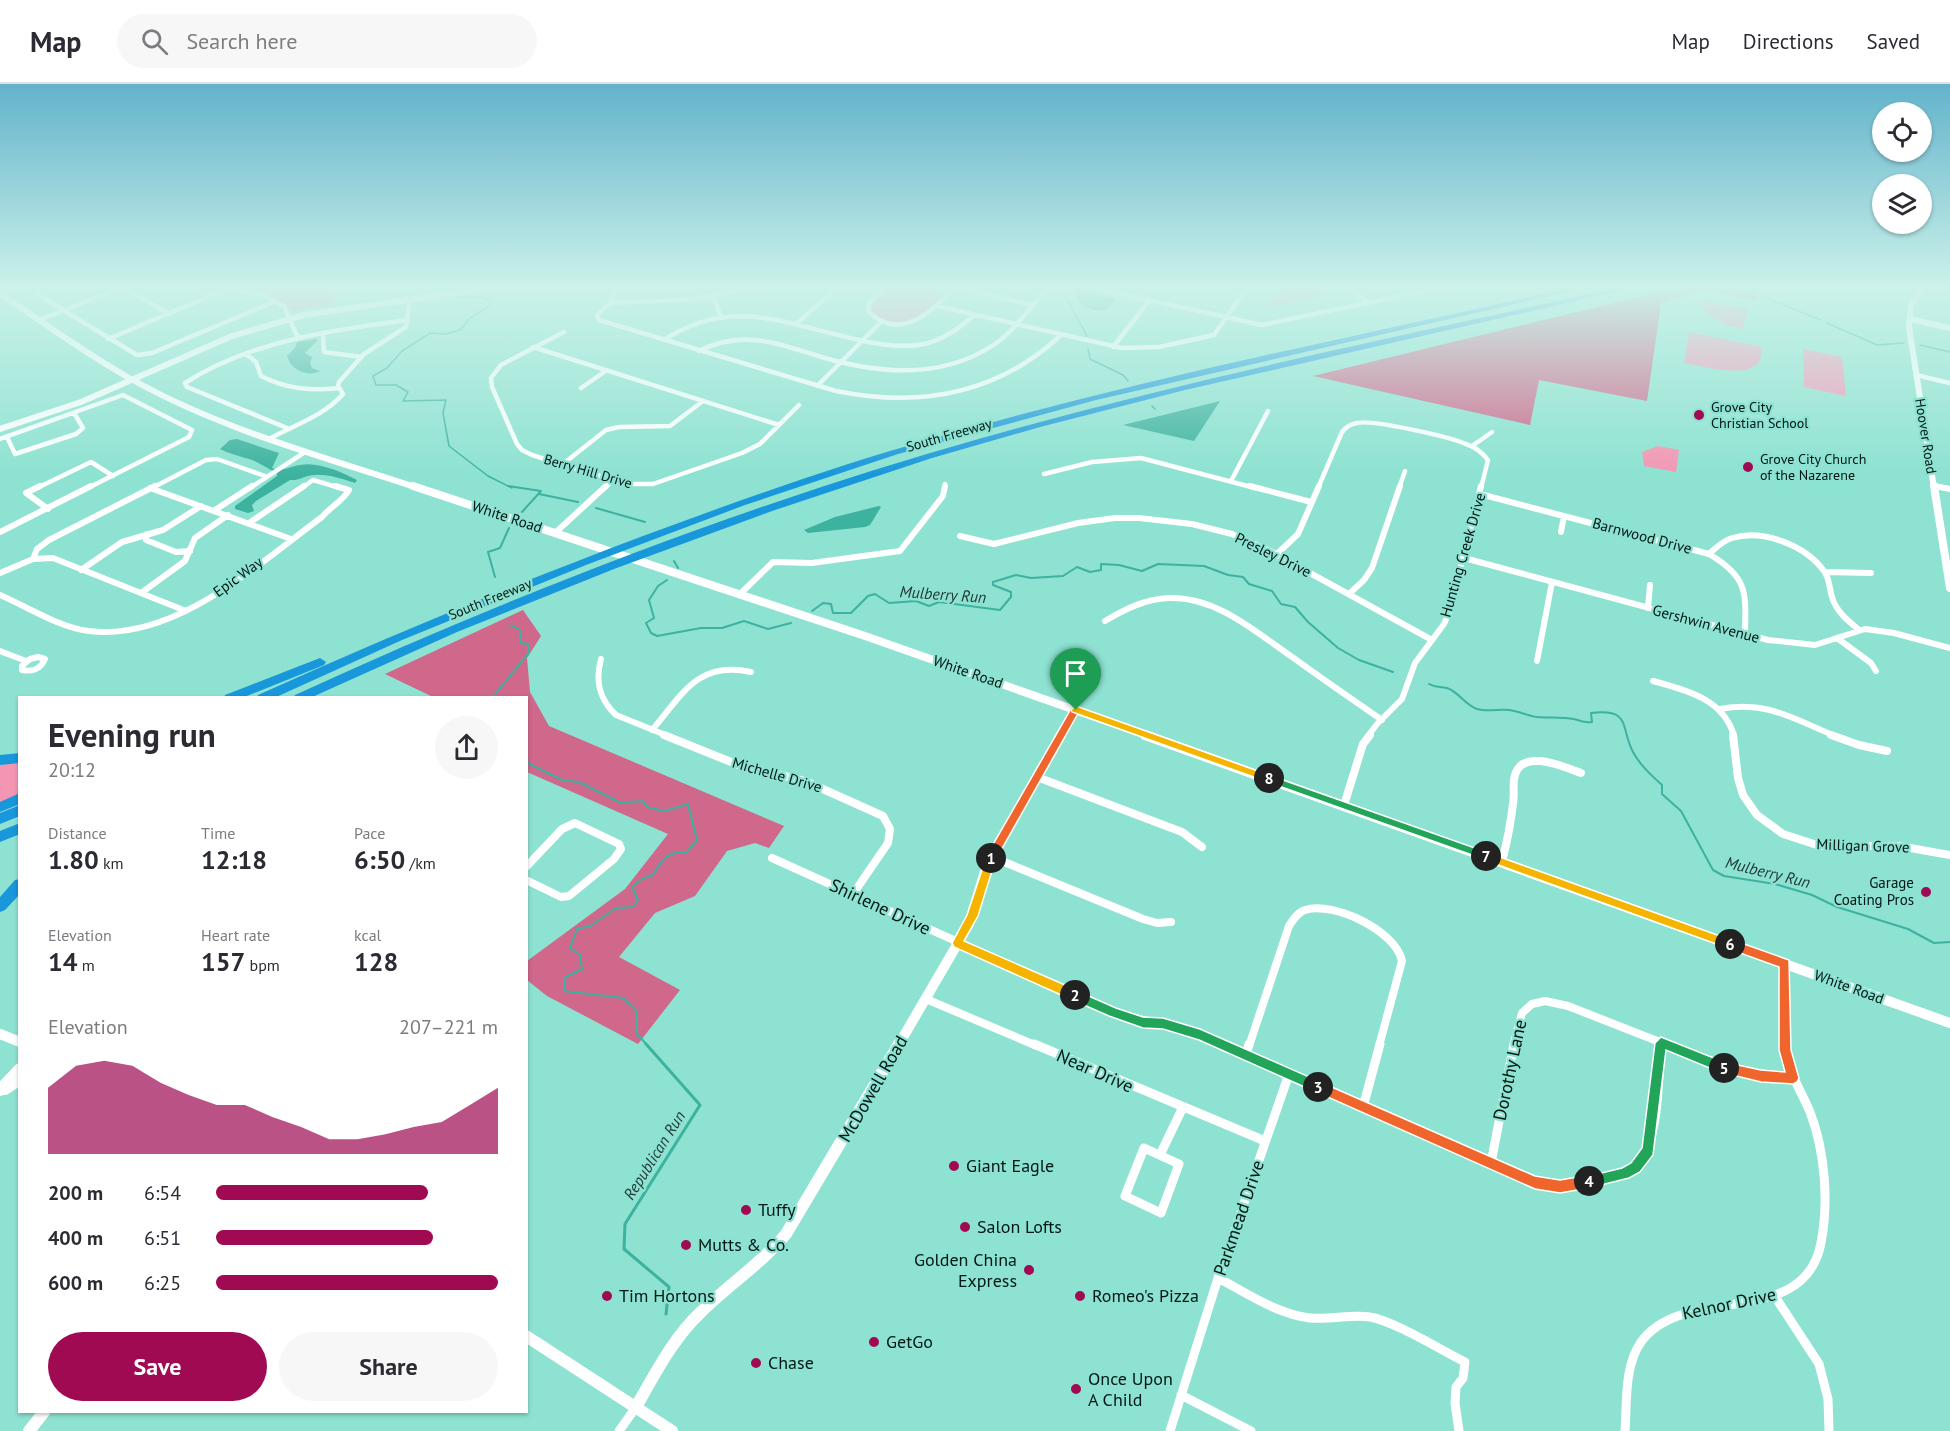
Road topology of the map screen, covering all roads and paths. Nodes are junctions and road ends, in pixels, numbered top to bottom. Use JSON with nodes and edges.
{"nodes":[{"id":1,"x":85,"y":350,"type":"edge"},
{"id":2,"x":126,"y":350,"type":"edge"},
{"id":3,"x":158,"y":350,"type":"edge"},
{"id":4,"x":190,"y":350,"type":"edge"},
{"id":5,"x":259,"y":350,"type":"edge"},
{"id":6,"x":323,"y":350,"type":"edge"},
{"id":7,"x":372,"y":350,"type":"edge"},
{"id":8,"x":528,"y":350,"type":"edge"},
{"id":9,"x":542,"y":350,"type":"edge"},
{"id":10,"x":695,"y":350,"type":"edge"},
{"id":11,"x":790,"y":350,"type":"edge"},
{"id":12,"x":852,"y":350,"type":"edge"},
{"id":13,"x":982,"y":350,"type":"edge"},
{"id":14,"x":1046,"y":350,"type":"edge"},
{"id":15,"x":1306,"y":350,"type":"edge"},
{"id":16,"x":1358,"y":350,"type":"edge"},
{"id":17,"x":1913,"y":350,"type":"edge"},
{"id":18,"x":699,"y":351,"type":"joint"},
{"id":19,"x":246,"y":354,"type":"junction"},
{"id":20,"x":362,"y":357,"type":"junction"},
{"id":21,"x":839,"y":363,"type":"junction"},
{"id":22,"x":607,"y":370,"type":"junction"},
{"id":23,"x":1916,"y":375,"type":"junction"},
{"id":24,"x":128,"y":378,"type":"junction"},
{"id":25,"x":1950,"y":383,"type":"edge"},
{"id":26,"x":818,"y":386,"type":"junction"},
{"id":27,"x":339,"y":388,"type":"junction"},
{"id":28,"x":581,"y":388,"type":"dead end"},
{"id":29,"x":703,"y":401,"type":"junction"},
{"id":30,"x":800,"y":405,"type":"dead end"},
{"id":31,"x":1268,"y":411,"type":"dead end"},
{"id":32,"x":74,"y":413,"type":"junction"},
{"id":33,"x":0,"y":424,"type":"edge"},
{"id":34,"x":20,"y":425,"type":"junction"},
{"id":35,"x":779,"y":425,"type":"junction"},
{"id":36,"x":287,"y":428,"type":"junction"},
{"id":37,"x":0,"y":429,"type":"edge"},
{"id":38,"x":1492,"y":432,"type":"dead end"},
{"id":39,"x":7,"y":437,"type":"junction"},
{"id":40,"x":0,"y":439,"type":"edge"},
{"id":41,"x":269,"y":439,"type":"junction"},
{"id":42,"x":1472,"y":446,"type":"junction"},
{"id":43,"x":302,"y":451,"type":"junction"},
{"id":44,"x":563,"y":464,"type":"junction"},
{"id":45,"x":1405,"y":471,"type":"dead end"},
{"id":46,"x":268,"y":474,"type":"junction"},
{"id":47,"x":1044,"y":474,"type":"dead end"},
{"id":48,"x":113,"y":476,"type":"junction"},
{"id":49,"x":613,"y":480,"type":"junction"},
{"id":50,"x":1231,"y":481,"type":"junction"},
{"id":51,"x":945,"y":484,"type":"dead end"},
{"id":52,"x":1934,"y":486,"type":"junction"},
{"id":53,"x":150,"y":488,"type":"junction"},
{"id":54,"x":1950,"y":489,"type":"edge"},
{"id":55,"x":1480,"y":494,"type":"junction"},
{"id":56,"x":1311,"y":502,"type":"junction"},
{"id":57,"x":201,"y":506,"type":"junction"},
{"id":58,"x":48,"y":508,"type":"junction"},
{"id":59,"x":214,"y":510,"type":"junction"},
{"id":60,"x":228,"y":515,"type":"junction"},
{"id":61,"x":1564,"y":516,"type":"junction"},
{"id":62,"x":249,"y":523,"type":"junction"},
{"id":63,"x":0,"y":532,"type":"edge"},
{"id":64,"x":1561,"y":532,"type":"dead end"},
{"id":65,"x":555,"y":533,"type":"junction"},
{"id":66,"x":147,"y":534,"type":"junction"},
{"id":67,"x":960,"y":536,"type":"dead end"},
{"id":68,"x":291,"y":539,"type":"junction"},
{"id":69,"x":190,"y":551,"type":"junction"},
{"id":70,"x":1277,"y":554,"type":"junction"},
{"id":71,"x":1709,"y":554,"type":"junction"},
{"id":72,"x":1464,"y":558,"type":"junction"},
{"id":73,"x":33,"y":559,"type":"junction"},
{"id":74,"x":1948,"y":562,"type":"edge"},
{"id":75,"x":81,"y":570,"type":"junction"},
{"id":76,"x":1825,"y":572,"type":"junction"},
{"id":77,"x":0,"y":573,"type":"edge"},
{"id":78,"x":1871,"y":573,"type":"dead end"},
{"id":79,"x":1552,"y":582,"type":"junction"},
{"id":80,"x":1650,"y":585,"type":"dead end"},
{"id":81,"x":1950,"y":588,"type":"edge"},
{"id":82,"x":141,"y":593,"type":"junction"},
{"id":83,"x":1349,"y":594,"type":"junction"},
{"id":84,"x":739,"y":595,"type":"junction"},
{"id":85,"x":0,"y":596,"type":"edge"},
{"id":86,"x":1648,"y":608,"type":"junction"},
{"id":87,"x":186,"y":611,"type":"junction"},
{"id":88,"x":453,"y":613,"type":"junction"},
{"id":89,"x":1105,"y":621,"type":"dead end"},
{"id":90,"x":1858,"y":629,"type":"junction"},
{"id":91,"x":1745,"y":634,"type":"junction"},
{"id":92,"x":1837,"y":638,"type":"junction"},
{"id":93,"x":1432,"y":640,"type":"junction"},
{"id":94,"x":1950,"y":648,"type":"edge"},
{"id":95,"x":0,"y":651,"type":"edge"},
{"id":96,"x":601,"y":659,"type":"dead end"},
{"id":97,"x":26,"y":661,"type":"dead end"},
{"id":98,"x":1537,"y":661,"type":"dead end"},
{"id":99,"x":1876,"y":671,"type":"dead end"},
{"id":100,"x":751,"y":672,"type":"dead end"},
{"id":101,"x":1653,"y":681,"type":"dead end"},
{"id":102,"x":265,"y":685,"type":"junction"},
{"id":103,"x":235,"y":696,"type":"edge"},
{"id":104,"x":244,"y":696,"type":"edge"},
{"id":105,"x":266,"y":696,"type":"edge"},
{"id":106,"x":302,"y":696,"type":"edge"},
{"id":107,"x":1720,"y":709,"type":"junction"},
{"id":108,"x":1076,"y":710,"type":"junction"},
{"id":109,"x":1382,"y":720,"type":"junction"},
{"id":110,"x":652,"y":730,"type":"junction"},
{"id":111,"x":1887,"y":751,"type":"dead end"},
{"id":112,"x":18,"y":758,"type":"edge"},
{"id":113,"x":0,"y":760,"type":"edge"},
{"id":114,"x":1581,"y":773,"type":"dead end"},
{"id":115,"x":1037,"y":777,"type":"junction"},
{"id":116,"x":18,"y":799,"type":"edge"},
{"id":117,"x":1344,"y":805,"type":"junction"},
{"id":118,"x":0,"y":807,"type":"edge"},
{"id":119,"x":18,"y":811,"type":"edge"},
{"id":120,"x":0,"y":819,"type":"edge"},
{"id":121,"x":18,"y":829,"type":"edge"},
{"id":122,"x":0,"y":837,"type":"edge"},
{"id":123,"x":1202,"y":847,"type":"dead end"},
{"id":124,"x":1950,"y":855,"type":"edge"},
{"id":125,"x":992,"y":857,"type":"junction"},
{"id":126,"x":772,"y":858,"type":"dead end"},
{"id":127,"x":1502,"y":862,"type":"junction"},
{"id":128,"x":528,"y":865,"type":"edge"},
{"id":129,"x":528,"y":881,"type":"edge"},
{"id":130,"x":18,"y":886,"type":"edge"},
{"id":131,"x":853,"y":894,"type":"junction"},
{"id":132,"x":0,"y":906,"type":"edge"},
{"id":133,"x":1171,"y":922,"type":"dead end"},
{"id":134,"x":957,"y":943,"type":"junction"},
{"id":135,"x":1785,"y":964,"type":"junction"},
{"id":136,"x":926,"y":999,"type":"junction"},
{"id":137,"x":1950,"y":1023,"type":"edge"},
{"id":138,"x":0,"y":1034,"type":"edge"},
{"id":139,"x":18,"y":1041,"type":"edge"},
{"id":140,"x":1661,"y":1043,"type":"junction"},
{"id":141,"x":1246,"y":1054,"type":"junction"},
{"id":142,"x":18,"y":1071,"type":"edge"},
{"id":143,"x":1289,"y":1074,"type":"junction"},
{"id":144,"x":1793,"y":1078,"type":"junction"},
{"id":145,"x":18,"y":1081,"type":"edge"},
{"id":146,"x":0,"y":1090,"type":"edge"},
{"id":147,"x":1183,"y":1107,"type":"junction"},
{"id":148,"x":1363,"y":1107,"type":"junction"},
{"id":149,"x":1266,"y":1141,"type":"junction"},
{"id":150,"x":1160,"y":1155,"type":"junction"},
{"id":151,"x":1491,"y":1163,"type":"junction"},
{"id":152,"x":1218,"y":1278,"type":"junction"},
{"id":153,"x":1774,"y":1295,"type":"junction"},
{"id":154,"x":528,"y":1337,"type":"edge"},
{"id":155,"x":1181,"y":1395,"type":"junction"},
{"id":156,"x":636,"y":1407,"type":"junction"},
{"id":157,"x":43,"y":1413,"type":"edge"},
{"id":158,"x":29,"y":1431,"type":"edge"},
{"id":159,"x":619,"y":1431,"type":"edge"},
{"id":160,"x":672,"y":1431,"type":"edge"},
{"id":161,"x":1170,"y":1431,"type":"edge"},
{"id":162,"x":1251,"y":1431,"type":"edge"},
{"id":163,"x":1459,"y":1431,"type":"edge"},
{"id":164,"x":1625,"y":1431,"type":"edge"},
{"id":165,"x":1829,"y":1431,"type":"edge"}],
"edges":[{"from":1,"to":24,"type":"street","name":"White Road"},
{"from":2,"to":3,"type":"street"},
{"from":4,"to":24,"type":"street"},
{"from":5,"to":19,"type":"street"},
{"from":6,"to":20,"type":"street"},
{"from":7,"to":20,"type":"street"},
{"from":8,"to":44,"type":"street","name":"Berry Hill Drive"},
{"from":9,"to":22,"type":"street"},
{"from":10,"to":18,"type":"street"},
{"from":11,"to":21,"type":"street"},
{"from":12,"to":21,"type":"street"},
{"from":13,"to":21,"type":"street"},
{"from":14,"to":26,"type":"street"},
{"from":15,"to":88,"type":"highway","name":"South Freeway"},
{"from":16,"to":106,"type":"highway","name":"South Freeway"},
{"from":17,"to":23,"type":"street","name":"Hoover Road"},
{"from":18,"to":26,"type":"street"},
{"from":19,"to":27,"type":"street"},
{"from":19,"to":36,"type":"street"},
{"from":20,"to":27,"type":"street"},
{"from":21,"to":26,"type":"street"},
{"from":22,"to":28,"type":"street"},
{"from":22,"to":29,"type":"street"},
{"from":23,"to":25,"type":"street"},
{"from":23,"to":52,"type":"street","name":"Hoover Road"},
{"from":24,"to":34,"type":"street"},
{"from":24,"to":41,"type":"street","name":"White Road"},
{"from":27,"to":36,"type":"street"},
{"from":29,"to":35,"type":"street"},
{"from":29,"to":44,"type":"street"},
{"from":30,"to":35,"type":"street","name":"Berry Hill Drive"},
{"from":31,"to":50,"type":"street"},
{"from":32,"to":34,"type":"street"},
{"from":32,"to":39,"type":"street"},
{"from":32,"to":48,"type":"street"},
{"from":33,"to":34,"type":"street"},
{"from":34,"to":37,"type":"street"},
{"from":34,"to":39,"type":"street"},
{"from":35,"to":49,"type":"street","name":"Berry Hill Drive"},
{"from":36,"to":41,"type":"street"},
{"from":38,"to":42,"type":"street"},
{"from":39,"to":40,"type":"street"},
{"from":41,"to":43,"type":"street","name":"White Road"},
{"from":42,"to":55,"type":"street","name":"Hunting Creek Drive"},
{"from":42,"to":56,"type":"street"},
{"from":43,"to":46,"type":"street"},
{"from":43,"to":65,"type":"street","name":"White Road"},
{"from":44,"to":49,"type":"street","name":"Berry Hill Drive"},
{"from":45,"to":83,"type":"street"},
{"from":46,"to":53,"type":"street"},
{"from":46,"to":59,"type":"street"},
{"from":47,"to":50,"type":"street"},
{"from":48,"to":58,"type":"street"},
{"from":48,"to":58,"type":"street"},
{"from":49,"to":65,"type":"street"},
{"from":50,"to":56,"type":"street"},
{"from":51,"to":84,"type":"street"},
{"from":52,"to":54,"type":"street"},
{"from":52,"to":74,"type":"street","name":"Hoover Road"},
{"from":53,"to":57,"type":"street"},
{"from":53,"to":73,"type":"street"},
{"from":55,"to":61,"type":"street","name":"Barnwood Drive"},
{"from":55,"to":72,"type":"street","name":"Hunting Creek Drive"},
{"from":56,"to":70,"type":"street"},
{"from":57,"to":59,"type":"street"},
{"from":57,"to":66,"type":"street"},
{"from":58,"to":63,"type":"street"},
{"from":59,"to":60,"type":"street"},
{"from":60,"to":62,"type":"street"},
{"from":60,"to":69,"type":"street"},
{"from":61,"to":64,"type":"street"},
{"from":61,"to":71,"type":"street","name":"Barnwood Drive"},
{"from":62,"to":68,"type":"street"},
{"from":62,"to":68,"type":"street","name":"Epic Way"},
{"from":65,"to":84,"type":"street","name":"White Road"},
{"from":66,"to":69,"type":"street"},
{"from":66,"to":75,"type":"street"},
{"from":67,"to":70,"type":"street","name":"Presley Drive"},
{"from":68,"to":87,"type":"street","name":"Epic Way"},
{"from":69,"to":82,"type":"street"},
{"from":70,"to":83,"type":"street","name":"Presley Drive"},
{"from":71,"to":76,"type":"street"},
{"from":71,"to":91,"type":"street","name":"Barnwood Drive"},
{"from":72,"to":79,"type":"street","name":"Gershwin Avenue"},
{"from":72,"to":93,"type":"street","name":"Hunting Creek Drive"},
{"from":73,"to":75,"type":"street"},
{"from":73,"to":77,"type":"street"},
{"from":74,"to":81,"type":"street","name":"Hoover Road"},
{"from":75,"to":82,"type":"street"},
{"from":76,"to":78,"type":"street"},
{"from":76,"to":90,"type":"street"},
{"from":79,"to":86,"type":"street","name":"Gershwin Avenue"},
{"from":79,"to":98,"type":"street"},
{"from":80,"to":86,"type":"street"},
{"from":82,"to":87,"type":"street"},
{"from":83,"to":93,"type":"street","name":"Presley Drive"},
{"from":84,"to":108,"type":"street","name":"White Road"},
{"from":85,"to":87,"type":"street","name":"Epic Way"},
{"from":86,"to":91,"type":"street","name":"Gershwin Avenue"},
{"from":88,"to":102,"type":"highway"},
{"from":88,"to":105,"type":"highway","name":"South Freeway"},
{"from":89,"to":109,"type":"street"},
{"from":90,"to":92,"type":"street","name":"Gershwin Avenue"},
{"from":90,"to":94,"type":"street"},
{"from":91,"to":92,"type":"street","name":"Gershwin Avenue"},
{"from":92,"to":99,"type":"street"},
{"from":93,"to":109,"type":"street","name":"Hunting Creek Drive"},
{"from":95,"to":97,"type":"street"},
{"from":96,"to":110,"type":"street","name":"Michelle Drive"},
{"from":100,"to":110,"type":"street"},
{"from":101,"to":107,"type":"street"},
{"from":102,"to":103,"type":"highway"},
{"from":102,"to":104,"type":"highway"},
{"from":107,"to":111,"type":"street"},
{"from":107,"to":124,"type":"street","name":"Milligan Grove"},
{"from":108,"to":115,"type":"street","name":"McDowell Road"},
{"from":108,"to":117,"type":"street","name":"White Road"},
{"from":109,"to":117,"type":"street","name":"Hunting Creek Drive"},
{"from":110,"to":131,"type":"street","name":"Michelle Drive"},
{"from":112,"to":113,"type":"highway"},
{"from":114,"to":127,"type":"street"},
{"from":115,"to":123,"type":"street"},
{"from":115,"to":125,"type":"street","name":"McDowell Road"},
{"from":116,"to":118,"type":"highway"},
{"from":117,"to":127,"type":"street","name":"White Road"},
{"from":119,"to":120,"type":"highway"},
{"from":121,"to":122,"type":"highway"},
{"from":125,"to":133,"type":"street"},
{"from":125,"to":134,"type":"street","name":"McDowell Road"},
{"from":126,"to":131,"type":"street","name":"Shirlene Drive"},
{"from":127,"to":135,"type":"street","name":"White Road"},
{"from":128,"to":129,"type":"street"},
{"from":130,"to":132,"type":"highway"},
{"from":131,"to":134,"type":"street","name":"Shirlene Drive"},
{"from":134,"to":136,"type":"street","name":"McDowell Road"},
{"from":134,"to":141,"type":"street","name":"Shirlene Drive"},
{"from":135,"to":137,"type":"street","name":"White Road"},
{"from":135,"to":144,"type":"street","name":"Kelnor Drive"},
{"from":136,"to":147,"type":"street","name":"Near Drive"},
{"from":136,"to":156,"type":"street","name":"McDowell Road"},
{"from":138,"to":139,"type":"street"},
{"from":140,"to":144,"type":"street","name":"Dorothy Lane"},
{"from":140,"to":151,"type":"street","name":"Shirlene Drive"},
{"from":140,"to":151,"type":"street","name":"Dorothy Lane"},
{"from":141,"to":143,"type":"street","name":"Shirlene Drive"},
{"from":141,"to":148,"type":"street"},
{"from":142,"to":146,"type":"street"},
{"from":143,"to":148,"type":"street","name":"Shirlene Drive"},
{"from":143,"to":149,"type":"street","name":"Parkmead Drive"},
{"from":144,"to":153,"type":"street","name":"Kelnor Drive"},
{"from":145,"to":146,"type":"street"},
{"from":147,"to":149,"type":"street","name":"Near Drive"},
{"from":147,"to":150,"type":"street"},
{"from":148,"to":151,"type":"street","name":"Shirlene Drive"},
{"from":149,"to":152,"type":"street","name":"Parkmead Drive"},
{"from":150,"to":150,"type":"street"},
{"from":152,"to":155,"type":"street","name":"Parkmead Drive"},
{"from":152,"to":163,"type":"street"},
{"from":153,"to":164,"type":"street","name":"Kelnor Drive"},
{"from":153,"to":165,"type":"street"},
{"from":154,"to":156,"type":"street"},
{"from":155,"to":161,"type":"street","name":"Parkmead Drive"},
{"from":155,"to":162,"type":"street"},
{"from":156,"to":159,"type":"street","name":"McDowell Road"},
{"from":156,"to":160,"type":"street"},
{"from":157,"to":158,"type":"street"}]}
